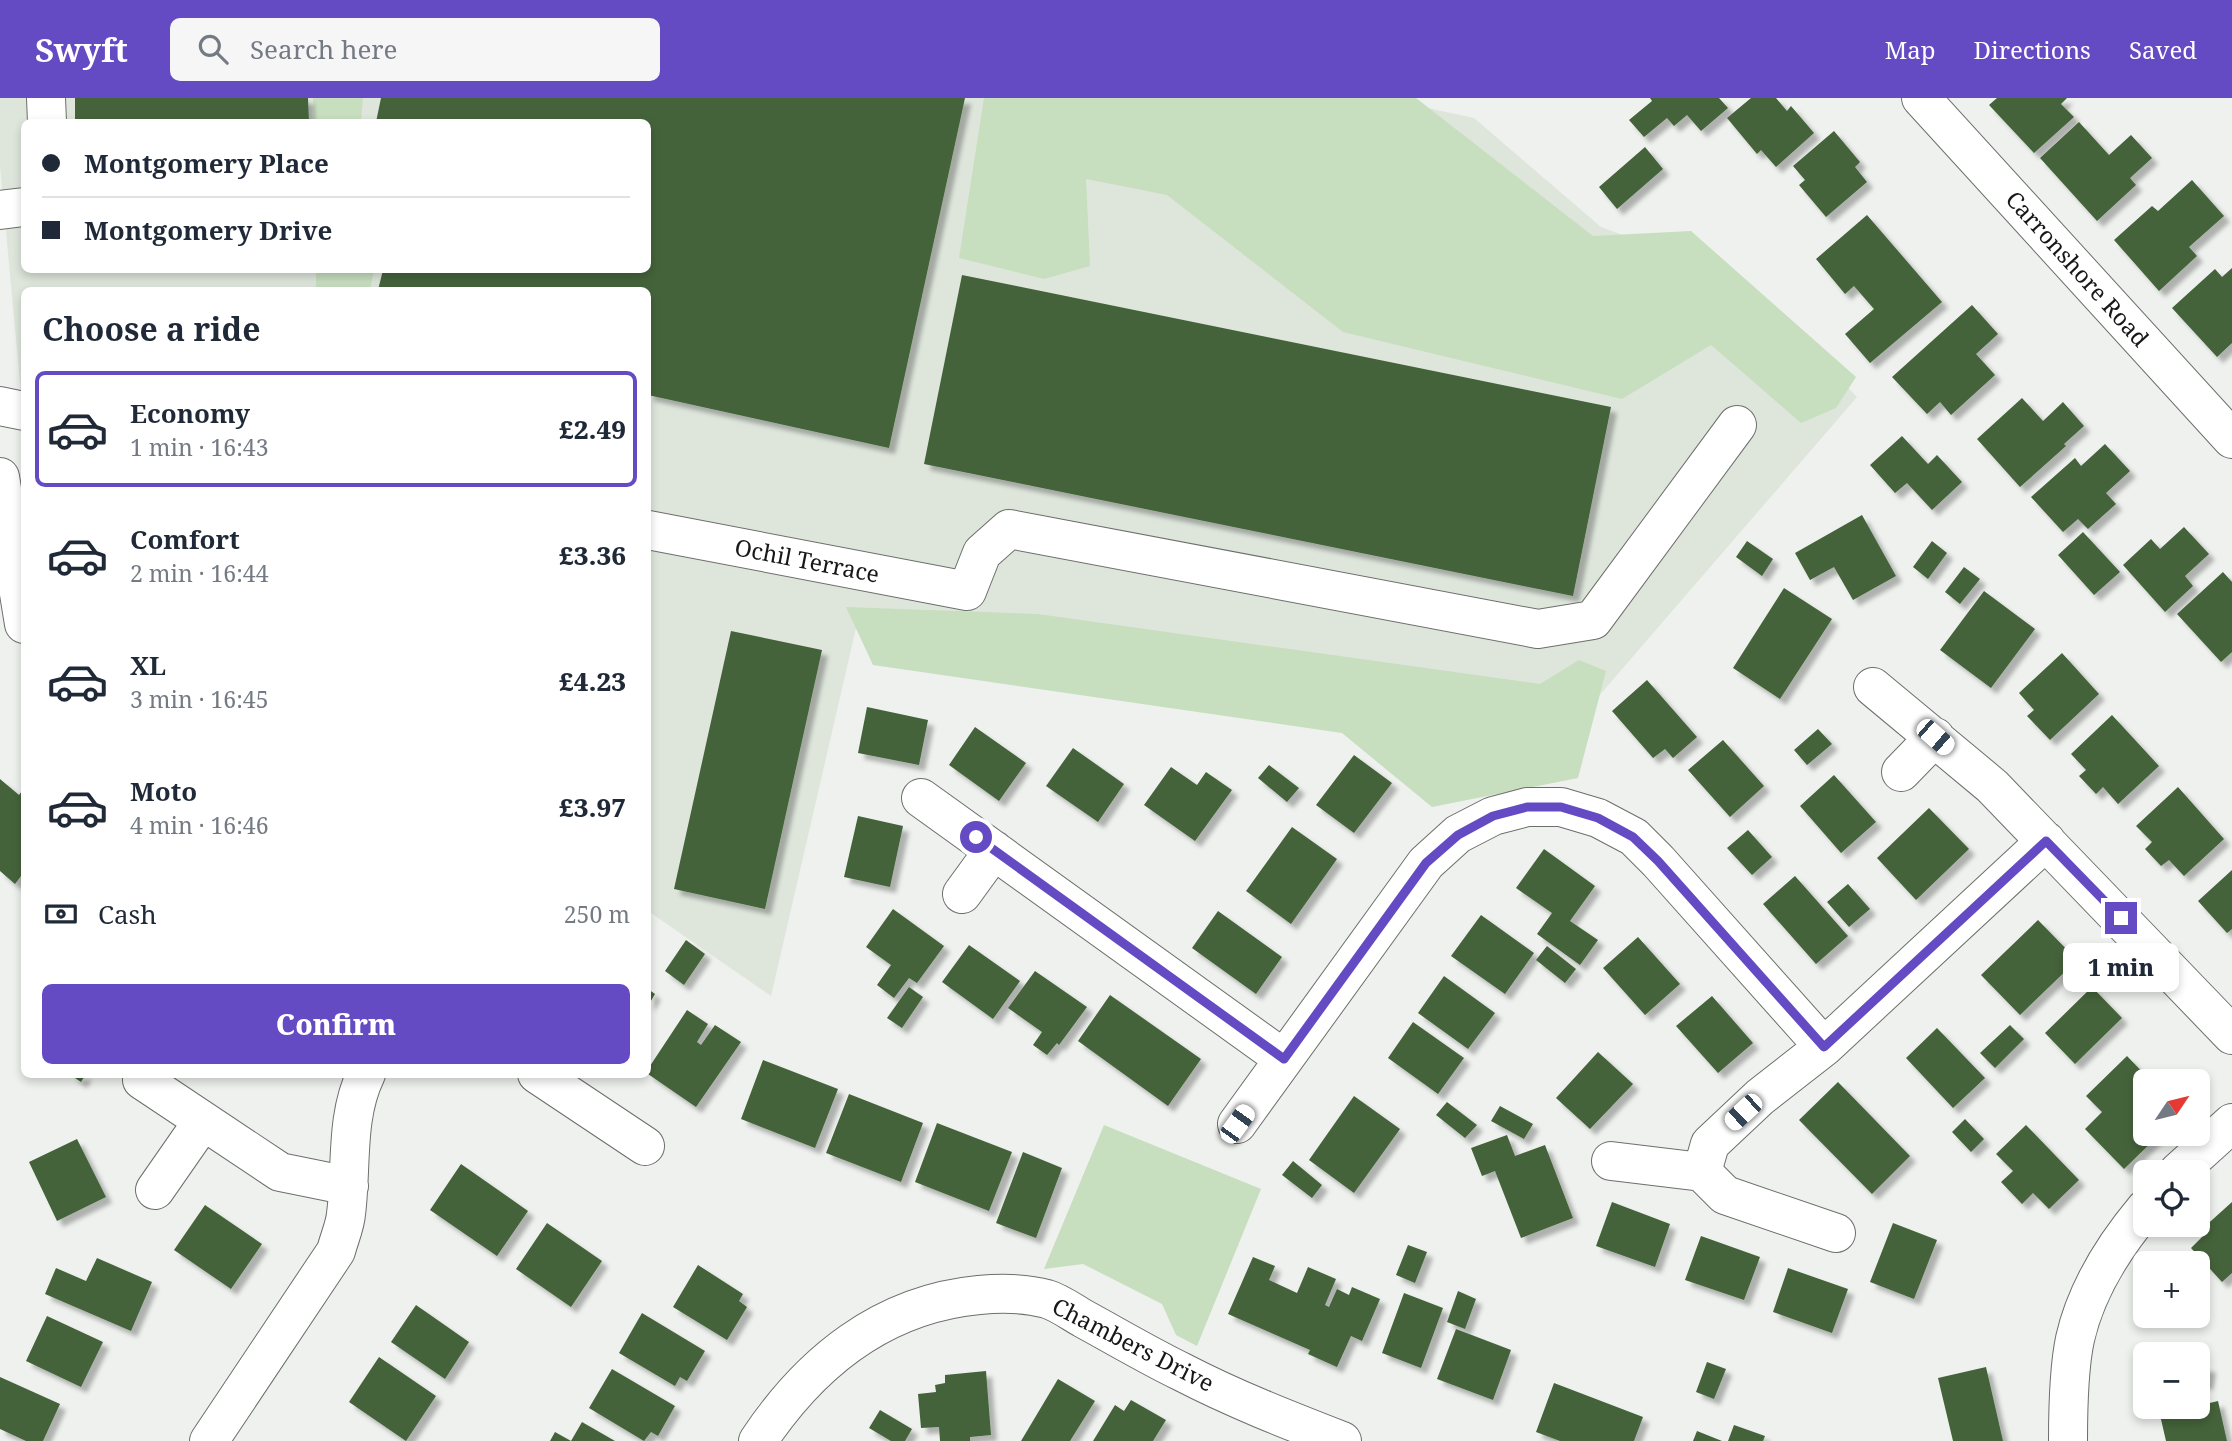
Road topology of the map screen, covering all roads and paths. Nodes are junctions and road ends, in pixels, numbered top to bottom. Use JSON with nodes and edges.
{"nodes":[{"id":1,"x":46,"y":98,"type":"edge"},
{"id":2,"x":1921,"y":98,"type":"edge"},
{"id":3,"x":47,"y":119,"type":"edge"},
{"id":4,"x":21,"y":207,"type":"edge"},
{"id":5,"x":0,"y":210,"type":"edge"},
{"id":6,"x":0,"y":406,"type":"edge"},
{"id":7,"x":21,"y":410,"type":"edge"},
{"id":8,"x":1737,"y":425,"type":"dead end"},
{"id":9,"x":2232,"y":439,"type":"edge"},
{"id":10,"x":0,"y":477,"type":"edge"},
{"id":11,"x":651,"y":531,"type":"edge"},
{"id":12,"x":21,"y":606,"type":"edge"},
{"id":13,"x":1874,"y":687,"type":"dead end"},
{"id":14,"x":1935,"y":737,"type":"junction"},
{"id":15,"x":1901,"y":772,"type":"dead end"},
{"id":16,"x":921,"y":798,"type":"dead end"},
{"id":17,"x":2046,"y":841,"type":"junction"},
{"id":18,"x":994,"y":850,"type":"junction"},
{"id":19,"x":962,"y":894,"type":"dead end"},
{"id":20,"x":2232,"y":1035,"type":"edge"},
{"id":21,"x":1824,"y":1047,"type":"junction"},
{"id":22,"x":1284,"y":1059,"type":"junction"},
{"id":23,"x":364,"y":1078,"type":"edge"},
{"id":24,"x":543,"y":1078,"type":"edge"},
{"id":25,"x":142,"y":1080,"type":"dead end"},
{"id":26,"x":203,"y":1121,"type":"junction"},
{"id":27,"x":2232,"y":1123,"type":"edge"},
{"id":28,"x":1237,"y":1124,"type":"dead end"},
{"id":29,"x":645,"y":1146,"type":"dead end"},
{"id":30,"x":2191,"y":1160,"type":"edge"},
{"id":31,"x":1611,"y":1161,"type":"dead end"},
{"id":32,"x":1702,"y":1172,"type":"junction"},
{"id":33,"x":349,"y":1186,"type":"junction"},
{"id":34,"x":155,"y":1191,"type":"dead end"},
{"id":35,"x":2133,"y":1224,"type":"edge"},
{"id":36,"x":1836,"y":1233,"type":"dead end"},
{"id":37,"x":209,"y":1441,"type":"edge"},
{"id":38,"x":758,"y":1441,"type":"edge"},
{"id":39,"x":1342,"y":1441,"type":"edge"},
{"id":40,"x":2068,"y":1441,"type":"edge"}],
"edges":[{"from":1,"to":3,"type":"street"},
{"from":2,"to":9,"type":"street","name":"Carronshore Road"},
{"from":4,"to":5,"type":"street"},
{"from":6,"to":7,"type":"street"},
{"from":8,"to":11,"type":"street","name":"Ochil Terrace"},
{"from":10,"to":12,"type":"street"},
{"from":13,"to":14,"type":"street"},
{"from":14,"to":15,"type":"street"},
{"from":14,"to":17,"type":"street"},
{"from":16,"to":18,"type":"street"},
{"from":17,"to":20,"type":"street"},
{"from":17,"to":21,"type":"street"},
{"from":18,"to":19,"type":"street"},
{"from":18,"to":22,"type":"street"},
{"from":21,"to":22,"type":"street"},
{"from":21,"to":32,"type":"street"},
{"from":22,"to":28,"type":"street"},
{"from":23,"to":33,"type":"street"},
{"from":24,"to":29,"type":"street"},
{"from":25,"to":26,"type":"street"},
{"from":26,"to":33,"type":"street"},
{"from":26,"to":34,"type":"street"},
{"from":27,"to":30,"type":"street"},
{"from":31,"to":32,"type":"street"},
{"from":32,"to":36,"type":"street"},
{"from":33,"to":37,"type":"street"},
{"from":35,"to":40,"type":"street"},
{"from":38,"to":39,"type":"street","name":"Chambers Drive"}]}
